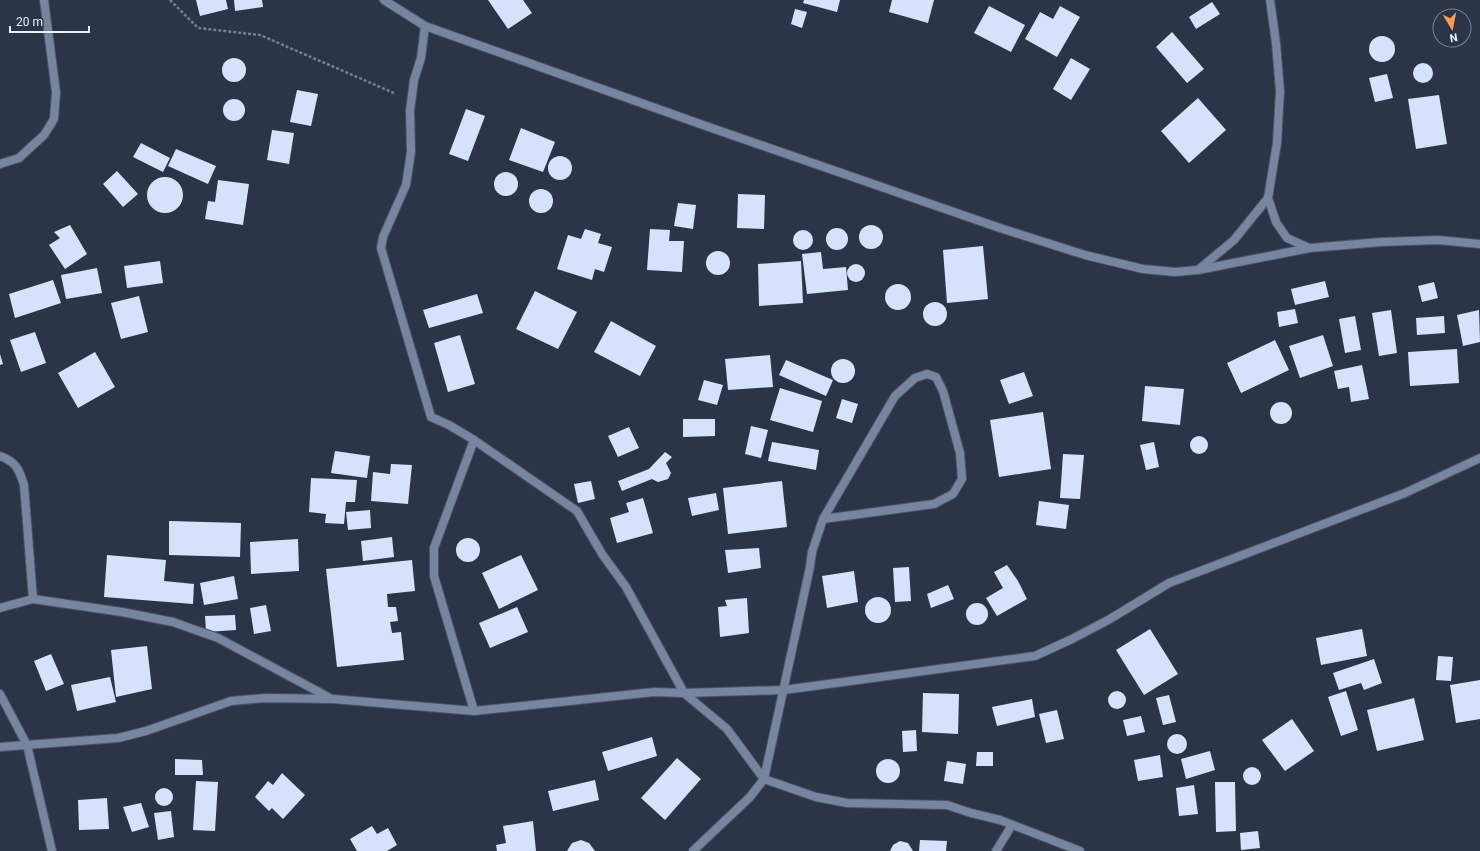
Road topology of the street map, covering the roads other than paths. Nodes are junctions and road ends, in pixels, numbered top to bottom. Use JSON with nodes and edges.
{"nodes":[{"id":1,"x":44,"y":0,"type":"edge"},
{"id":2,"x":384,"y":0,"type":"edge"},
{"id":3,"x":1270,"y":0,"type":"edge"},
{"id":4,"x":425,"y":26,"type":"junction"},
{"id":5,"x":0,"y":164,"type":"edge"},
{"id":6,"x":1268,"y":198,"type":"junction"},
{"id":7,"x":1480,"y":244,"type":"edge"},
{"id":8,"x":1310,"y":248,"type":"junction"},
{"id":9,"x":1198,"y":270,"type":"junction"},
{"id":10,"x":474,"y":440,"type":"junction"},
{"id":11,"x":0,"y":456,"type":"edge"},
{"id":12,"x":1480,"y":458,"type":"edge"},
{"id":13,"x":824,"y":519,"type":"junction"},
{"id":14,"x":33,"y":599,"type":"junction"},
{"id":15,"x":0,"y":608,"type":"edge"},
{"id":16,"x":784,"y":690,"type":"junction"},
{"id":17,"x":684,"y":693,"type":"junction"},
{"id":18,"x":0,"y":694,"type":"edge"},
{"id":19,"x":333,"y":699,"type":"junction"},
{"id":20,"x":474,"y":711,"type":"junction"},
{"id":21,"x":27,"y":745,"type":"junction"},
{"id":22,"x":0,"y":747,"type":"edge"},
{"id":23,"x":764,"y":779,"type":"junction"},
{"id":24,"x":1012,"y":825,"type":"junction"},
{"id":25,"x":52,"y":851,"type":"edge"},
{"id":26,"x":693,"y":851,"type":"edge"},
{"id":27,"x":996,"y":851,"type":"edge"},
{"id":28,"x":1080,"y":851,"type":"edge"}],
"edges":[{"from":1,"to":5,"type":"street"},
{"from":2,"to":4,"type":"street"},
{"from":3,"to":6,"type":"street"},
{"from":4,"to":9,"type":"street"},
{"from":4,"to":10,"type":"street"},
{"from":6,"to":8,"type":"street"},
{"from":6,"to":9,"type":"street"},
{"from":7,"to":8,"type":"street"},
{"from":8,"to":9,"type":"street"},
{"from":10,"to":17,"type":"street"},
{"from":10,"to":20,"type":"street"},
{"from":11,"to":14,"type":"street"},
{"from":12,"to":16,"type":"street"},
{"from":13,"to":13,"type":"street"},
{"from":13,"to":16,"type":"street"},
{"from":14,"to":15,"type":"street"},
{"from":14,"to":19,"type":"street"},
{"from":16,"to":17,"type":"street"},
{"from":16,"to":23,"type":"street"},
{"from":17,"to":20,"type":"street"},
{"from":17,"to":23,"type":"street"},
{"from":18,"to":21,"type":"street"},
{"from":19,"to":20,"type":"street"},
{"from":19,"to":21,"type":"street"},
{"from":21,"to":22,"type":"street"},
{"from":21,"to":25,"type":"street"},
{"from":23,"to":24,"type":"street"},
{"from":23,"to":26,"type":"street"},
{"from":24,"to":27,"type":"street"},
{"from":24,"to":28,"type":"street"}]}
